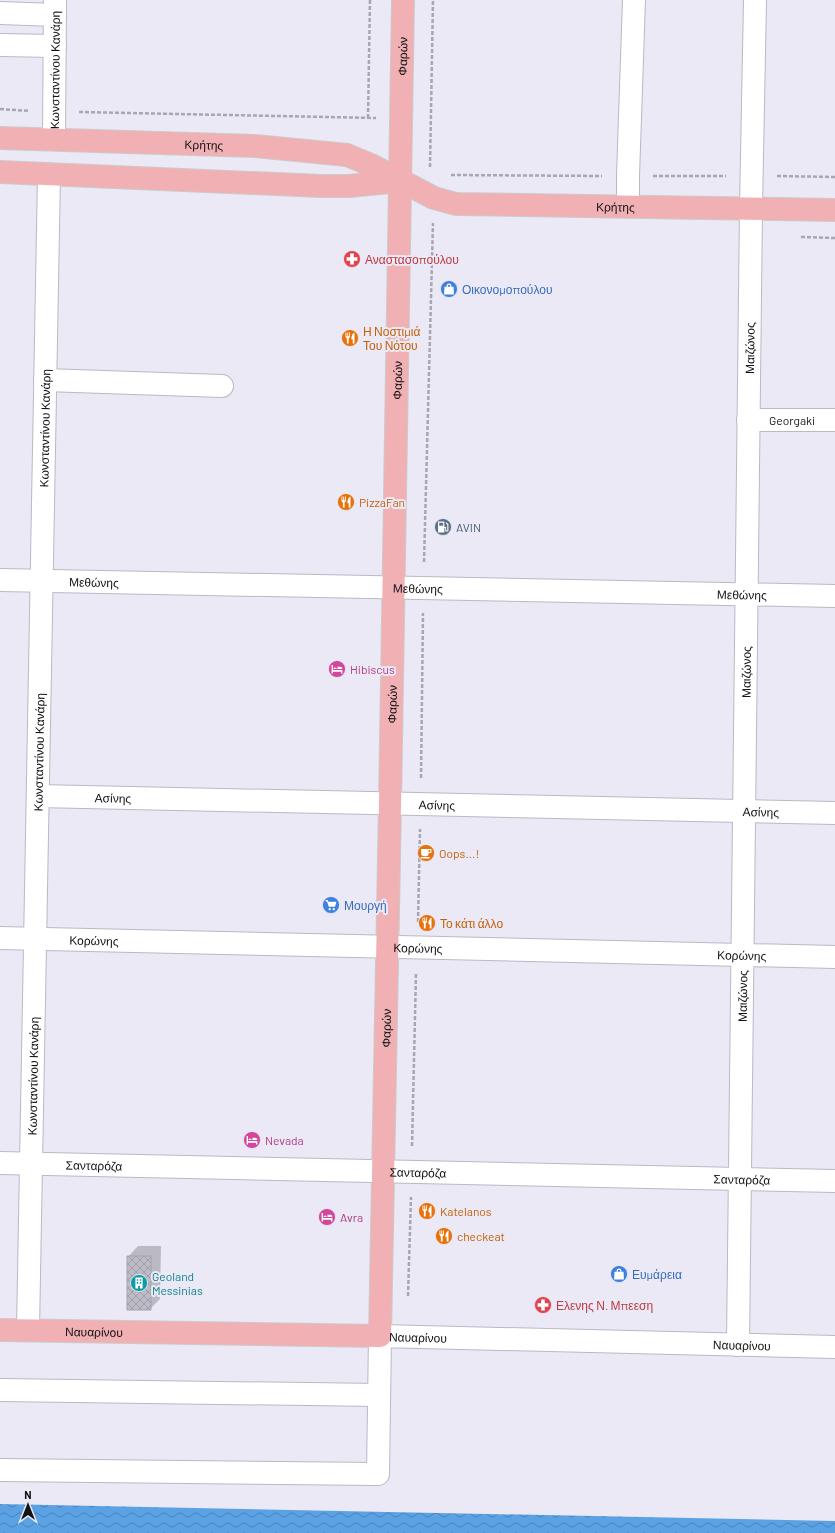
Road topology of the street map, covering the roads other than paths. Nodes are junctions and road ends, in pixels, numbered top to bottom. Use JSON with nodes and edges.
{"nodes":[{"id":1,"x":403,"y":0,"type":"edge"},
{"id":2,"x":634,"y":0,"type":"edge"},
{"id":3,"x":755,"y":0,"type":"edge"},
{"id":4,"x":55,"y":7,"type":"edge"},
{"id":5,"x":0,"y":13,"type":"edge"},
{"id":6,"x":0,"y":45,"type":"edge"},
{"id":7,"x":55,"y":46,"type":"junction"},
{"id":8,"x":0,"y":138,"type":"edge"},
{"id":9,"x":54,"y":139,"type":"junction"},
{"id":10,"x":0,"y":172,"type":"edge"},
{"id":11,"x":49,"y":174,"type":"junction"},
{"id":12,"x":400,"y":181,"type":"junction"},
{"id":13,"x":628,"y":206,"type":"junction"},
{"id":14,"x":751,"y":208,"type":"junction"},
{"id":15,"x":835,"y":210,"type":"edge"},
{"id":16,"x":45,"y":380,"type":"junction"},
{"id":17,"x":222,"y":386,"type":"dead end"},
{"id":18,"x":748,"y":420,"type":"junction"},
{"id":19,"x":835,"y":420,"type":"edge"},
{"id":20,"x":0,"y":580,"type":"edge"},
{"id":21,"x":42,"y":580,"type":"junction"},
{"id":22,"x":393,"y":588,"type":"junction"},
{"id":23,"x":746,"y":594,"type":"junction"},
{"id":24,"x":835,"y":596,"type":"edge"},
{"id":25,"x":38,"y":796,"type":"junction"},
{"id":26,"x":390,"y":804,"type":"junction"},
{"id":27,"x":744,"y":812,"type":"junction"},
{"id":28,"x":835,"y":814,"type":"edge"},
{"id":29,"x":0,"y":938,"type":"edge"},
{"id":30,"x":35,"y":939,"type":"junction"},
{"id":31,"x":387,"y":947,"type":"junction"},
{"id":32,"x":742,"y":955,"type":"junction"},
{"id":33,"x":835,"y":957,"type":"edge"},
{"id":34,"x":0,"y":1163,"type":"edge"},
{"id":35,"x":32,"y":1164,"type":"junction"},
{"id":36,"x":383,"y":1171,"type":"junction"},
{"id":37,"x":739,"y":1180,"type":"junction"},
{"id":38,"x":835,"y":1181,"type":"edge"},
{"id":39,"x":0,"y":1330,"type":"edge"},
{"id":40,"x":28,"y":1330,"type":"junction"},
{"id":41,"x":380,"y":1336,"type":"junction"},
{"id":42,"x":738,"y":1345,"type":"junction"},
{"id":43,"x":835,"y":1347,"type":"edge"},
{"id":44,"x":0,"y":1390,"type":"edge"},
{"id":45,"x":379,"y":1395,"type":"junction"},
{"id":46,"x":0,"y":1470,"type":"edge"}],
"edges":[{"from":1,"to":12,"type":"main road","name":"Φαρών"},
{"from":2,"to":13,"type":"street"},
{"from":3,"to":14,"type":"street","name":"Μαιζώνος"},
{"from":4,"to":5,"type":"street"},
{"from":4,"to":7,"type":"street","name":"Κωνσταντίνου Κανάρη"},
{"from":6,"to":7,"type":"street"},
{"from":7,"to":9,"type":"street","name":"Κωνσταντίνου Κανάρη"},
{"from":8,"to":9,"type":"main road","name":"Κρήτης"},
{"from":9,"to":12,"type":"main road","name":"Κρήτης"},
{"from":10,"to":11,"type":"main road"},
{"from":11,"to":12,"type":"main road"},
{"from":11,"to":16,"type":"street","name":"Κωνσταντίνου Κανάρη"},
{"from":12,"to":13,"type":"main road","name":"Κρήτης"},
{"from":12,"to":22,"type":"main road","name":"Φαρών"},
{"from":13,"to":14,"type":"main road","name":"Κρήτης"},
{"from":14,"to":15,"type":"main road","name":"Κρήτης"},
{"from":14,"to":18,"type":"street","name":"Μαιζώνος"},
{"from":16,"to":17,"type":"street"},
{"from":16,"to":21,"type":"street","name":"Κωνσταντίνου Κανάρη"},
{"from":18,"to":19,"type":"street","name":"Georgaki"},
{"from":18,"to":23,"type":"street","name":"Μαιζώνος"},
{"from":20,"to":21,"type":"street","name":"Μεθώνης"},
{"from":21,"to":22,"type":"street","name":"Μεθώνης"},
{"from":21,"to":25,"type":"street","name":"Κωνσταντίνου Κανάρη"},
{"from":22,"to":23,"type":"street","name":"Μεθώνης"},
{"from":22,"to":26,"type":"main road","name":"Φαρών"},
{"from":23,"to":24,"type":"street","name":"Μεθώνης"},
{"from":23,"to":27,"type":"street","name":"Μαιζώνος"},
{"from":25,"to":26,"type":"street","name":"Ασίνης"},
{"from":25,"to":30,"type":"street","name":"Κωνσταντίνου Κανάρη"},
{"from":26,"to":27,"type":"street","name":"Ασίνης"},
{"from":26,"to":31,"type":"main road","name":"Φαρών"},
{"from":27,"to":28,"type":"street","name":"Ασίνης"},
{"from":27,"to":32,"type":"street","name":"Μαιζώνος"},
{"from":29,"to":30,"type":"street","name":"Κορώνης"},
{"from":30,"to":31,"type":"street","name":"Κορώνης"},
{"from":30,"to":35,"type":"street","name":"Κωνσταντίνου Κανάρη"},
{"from":31,"to":32,"type":"street","name":"Κορώνης"},
{"from":31,"to":36,"type":"main road","name":"Φαρών"},
{"from":32,"to":33,"type":"street","name":"Κορώνης"},
{"from":32,"to":37,"type":"street","name":"Μαιζώνος"},
{"from":34,"to":35,"type":"street","name":"Σανταρόζα"},
{"from":35,"to":36,"type":"street","name":"Σανταρόζα"},
{"from":35,"to":40,"type":"street","name":"Κωνσταντίνου Κανάρη"},
{"from":36,"to":37,"type":"street","name":"Σανταρόζα"},
{"from":36,"to":41,"type":"main road","name":"Φαρών"},
{"from":37,"to":38,"type":"street","name":"Σανταρόζα"},
{"from":37,"to":42,"type":"street","name":"Μαιζώνος"},
{"from":39,"to":40,"type":"main road","name":"Ναυαρίνου"},
{"from":40,"to":41,"type":"main road","name":"Ναυαρίνου"},
{"from":41,"to":42,"type":"street","name":"Ναυαρίνου"},
{"from":41,"to":45,"type":"street"},
{"from":42,"to":43,"type":"street","name":"Ναυαρίνου"},
{"from":44,"to":45,"type":"street"},
{"from":45,"to":46,"type":"street"}]}
